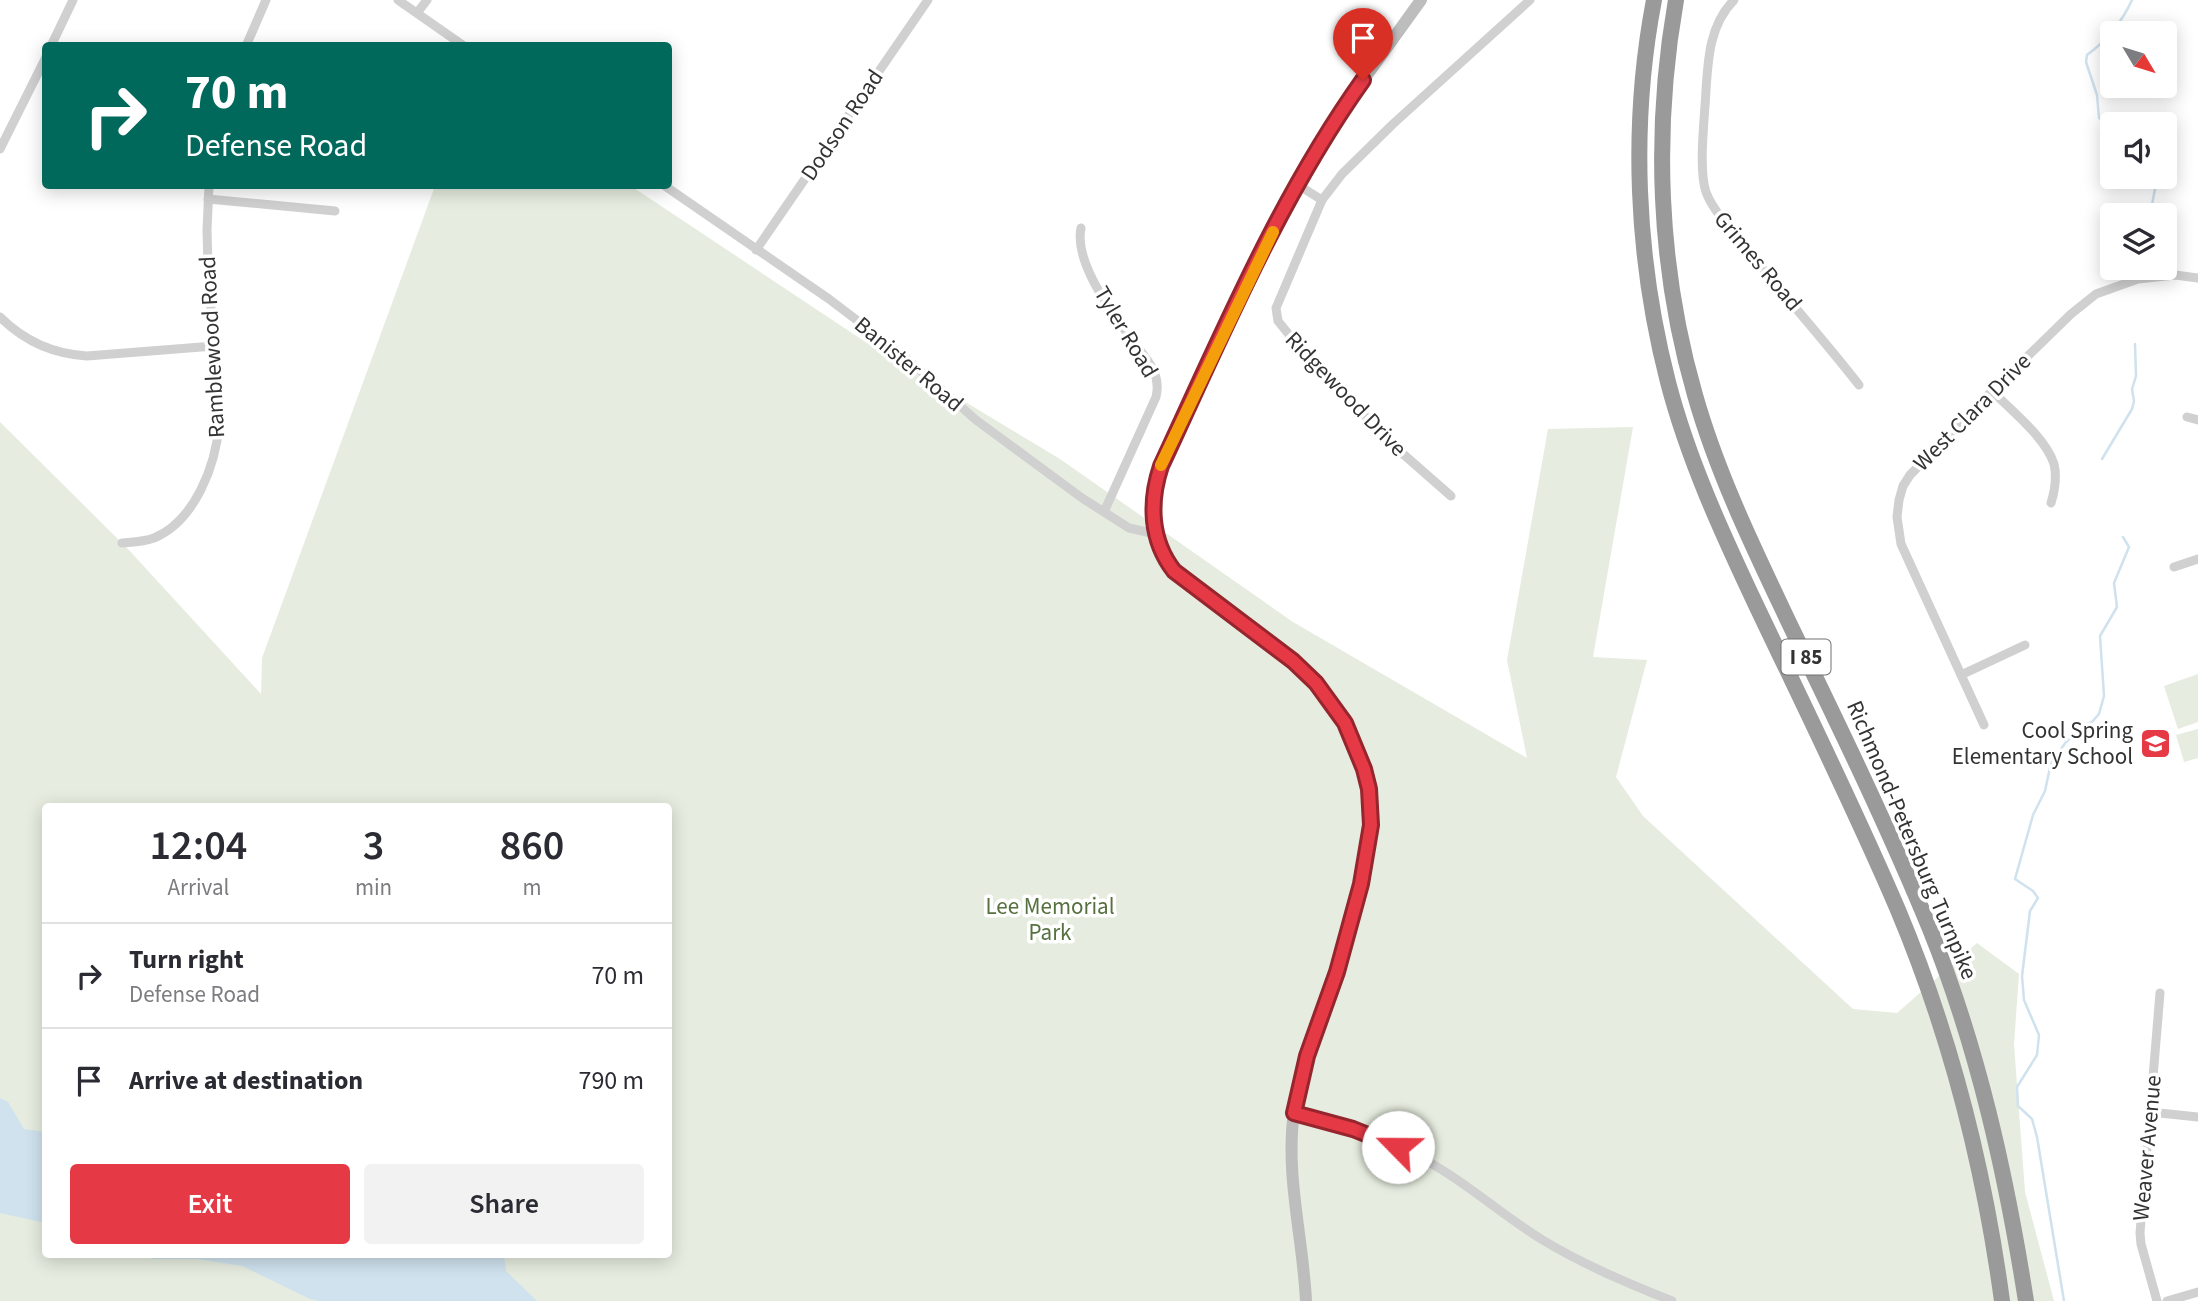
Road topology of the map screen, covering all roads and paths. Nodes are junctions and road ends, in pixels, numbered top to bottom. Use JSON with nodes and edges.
{"nodes":[{"id":1,"x":73,"y":0,"type":"edge"},
{"id":2,"x":266,"y":0,"type":"edge"},
{"id":3,"x":398,"y":0,"type":"edge"},
{"id":4,"x":427,"y":0,"type":"edge"},
{"id":5,"x":928,"y":0,"type":"edge"},
{"id":6,"x":1421,"y":0,"type":"edge"},
{"id":7,"x":1530,"y":0,"type":"edge"},
{"id":8,"x":1654,"y":0,"type":"edge"},
{"id":9,"x":1676,"y":0,"type":"edge"},
{"id":10,"x":1734,"y":0,"type":"edge"},
{"id":11,"x":417,"y":13,"type":"junction"},
{"id":12,"x":53,"y":42,"type":"edge"},
{"id":13,"x":248,"y":42,"type":"edge"},
{"id":14,"x":458,"y":42,"type":"edge"},
{"id":15,"x":42,"y":65,"type":"edge"},
{"id":16,"x":0,"y":149,"type":"edge"},
{"id":17,"x":1298,"y":185,"type":"junction"},
{"id":18,"x":209,"y":189,"type":"edge"},
{"id":19,"x":669,"y":189,"type":"edge"},
{"id":20,"x":208,"y":199,"type":"junction"},
{"id":21,"x":1322,"y":200,"type":"junction"},
{"id":22,"x":335,"y":211,"type":"dead end"},
{"id":23,"x":1081,"y":228,"type":"dead end"},
{"id":24,"x":756,"y":250,"type":"junction"},
{"id":25,"x":2198,"y":278,"type":"edge"},
{"id":26,"x":0,"y":317,"type":"edge"},
{"id":27,"x":214,"y":346,"type":"junction"},
{"id":28,"x":1859,"y":385,"type":"dead end"},
{"id":29,"x":1992,"y":391,"type":"junction"},
{"id":30,"x":2188,"y":417,"type":"dead end"},
{"id":31,"x":2198,"y":420,"type":"edge"},
{"id":32,"x":1451,"y":496,"type":"dead end"},
{"id":33,"x":2051,"y":503,"type":"dead end"},
{"id":34,"x":1104,"y":512,"type":"junction"},
{"id":35,"x":1156,"y":534,"type":"junction"},
{"id":36,"x":122,"y":543,"type":"dead end"},
{"id":37,"x":2198,"y":559,"type":"edge"},
{"id":38,"x":2174,"y":567,"type":"dead end"},
{"id":39,"x":2025,"y":645,"type":"dead end"},
{"id":40,"x":1961,"y":675,"type":"junction"},
{"id":41,"x":1984,"y":725,"type":"dead end"},
{"id":42,"x":2160,"y":993,"type":"dead end"},
{"id":43,"x":2150,"y":1112,"type":"junction"},
{"id":44,"x":1294,"y":1113,"type":"junction"},
{"id":45,"x":2198,"y":1117,"type":"edge"},
{"id":46,"x":2198,"y":1292,"type":"edge"},
{"id":47,"x":1306,"y":1301,"type":"edge"},
{"id":48,"x":1672,"y":1301,"type":"edge"},
{"id":49,"x":2002,"y":1301,"type":"edge"},
{"id":50,"x":2026,"y":1301,"type":"edge"},
{"id":51,"x":2157,"y":1301,"type":"edge"},
{"id":52,"x":2167,"y":1301,"type":"edge"}],
"edges":[{"from":1,"to":12,"type":"street"},
{"from":2,"to":13,"type":"street"},
{"from":3,"to":11,"type":"street"},
{"from":4,"to":11,"type":"street"},
{"from":5,"to":24,"type":"street","name":"Dodson Road"},
{"from":6,"to":17,"type":"street"},
{"from":7,"to":21,"type":"street","name":"Ridgewood Drive"},
{"from":8,"to":49,"type":"highway","name":"Richmond-Petersburg Turnpike","number":"I 85"},
{"from":9,"to":50,"type":"highway","name":"Richmond-Petersburg Turnpike","number":"I 85"},
{"from":10,"to":28,"type":"street","name":"Grimes Road"},
{"from":11,"to":14,"type":"street"},
{"from":15,"to":16,"type":"street"},
{"from":17,"to":21,"type":"street"},
{"from":17,"to":35,"type":"street"},
{"from":18,"to":20,"type":"street","name":"Ramblewood Road"},
{"from":19,"to":24,"type":"street","name":"Banister Road"},
{"from":20,"to":22,"type":"street"},
{"from":20,"to":27,"type":"street","name":"Ramblewood Road"},
{"from":21,"to":32,"type":"street","name":"Ridgewood Drive"},
{"from":23,"to":34,"type":"street","name":"Tyler Road"},
{"from":24,"to":34,"type":"street","name":"Banister Road"},
{"from":25,"to":29,"type":"street","name":"West Clara Drive"},
{"from":26,"to":27,"type":"street"},
{"from":27,"to":36,"type":"street","name":"Ramblewood Road"},
{"from":29,"to":33,"type":"street"},
{"from":29,"to":40,"type":"street","name":"West Clara Drive"},
{"from":30,"to":31,"type":"street"},
{"from":34,"to":35,"type":"street","name":"Banister Road"},
{"from":35,"to":44,"type":"street"},
{"from":37,"to":38,"type":"street"},
{"from":39,"to":40,"type":"street"},
{"from":40,"to":41,"type":"street","name":"West Clara Drive"},
{"from":42,"to":43,"type":"street","name":"Weaver Avenue"},
{"from":43,"to":45,"type":"street"},
{"from":43,"to":51,"type":"street","name":"Weaver Avenue"},
{"from":44,"to":47,"type":"street"},
{"from":44,"to":48,"type":"street"},
{"from":46,"to":52,"type":"street"}]}
